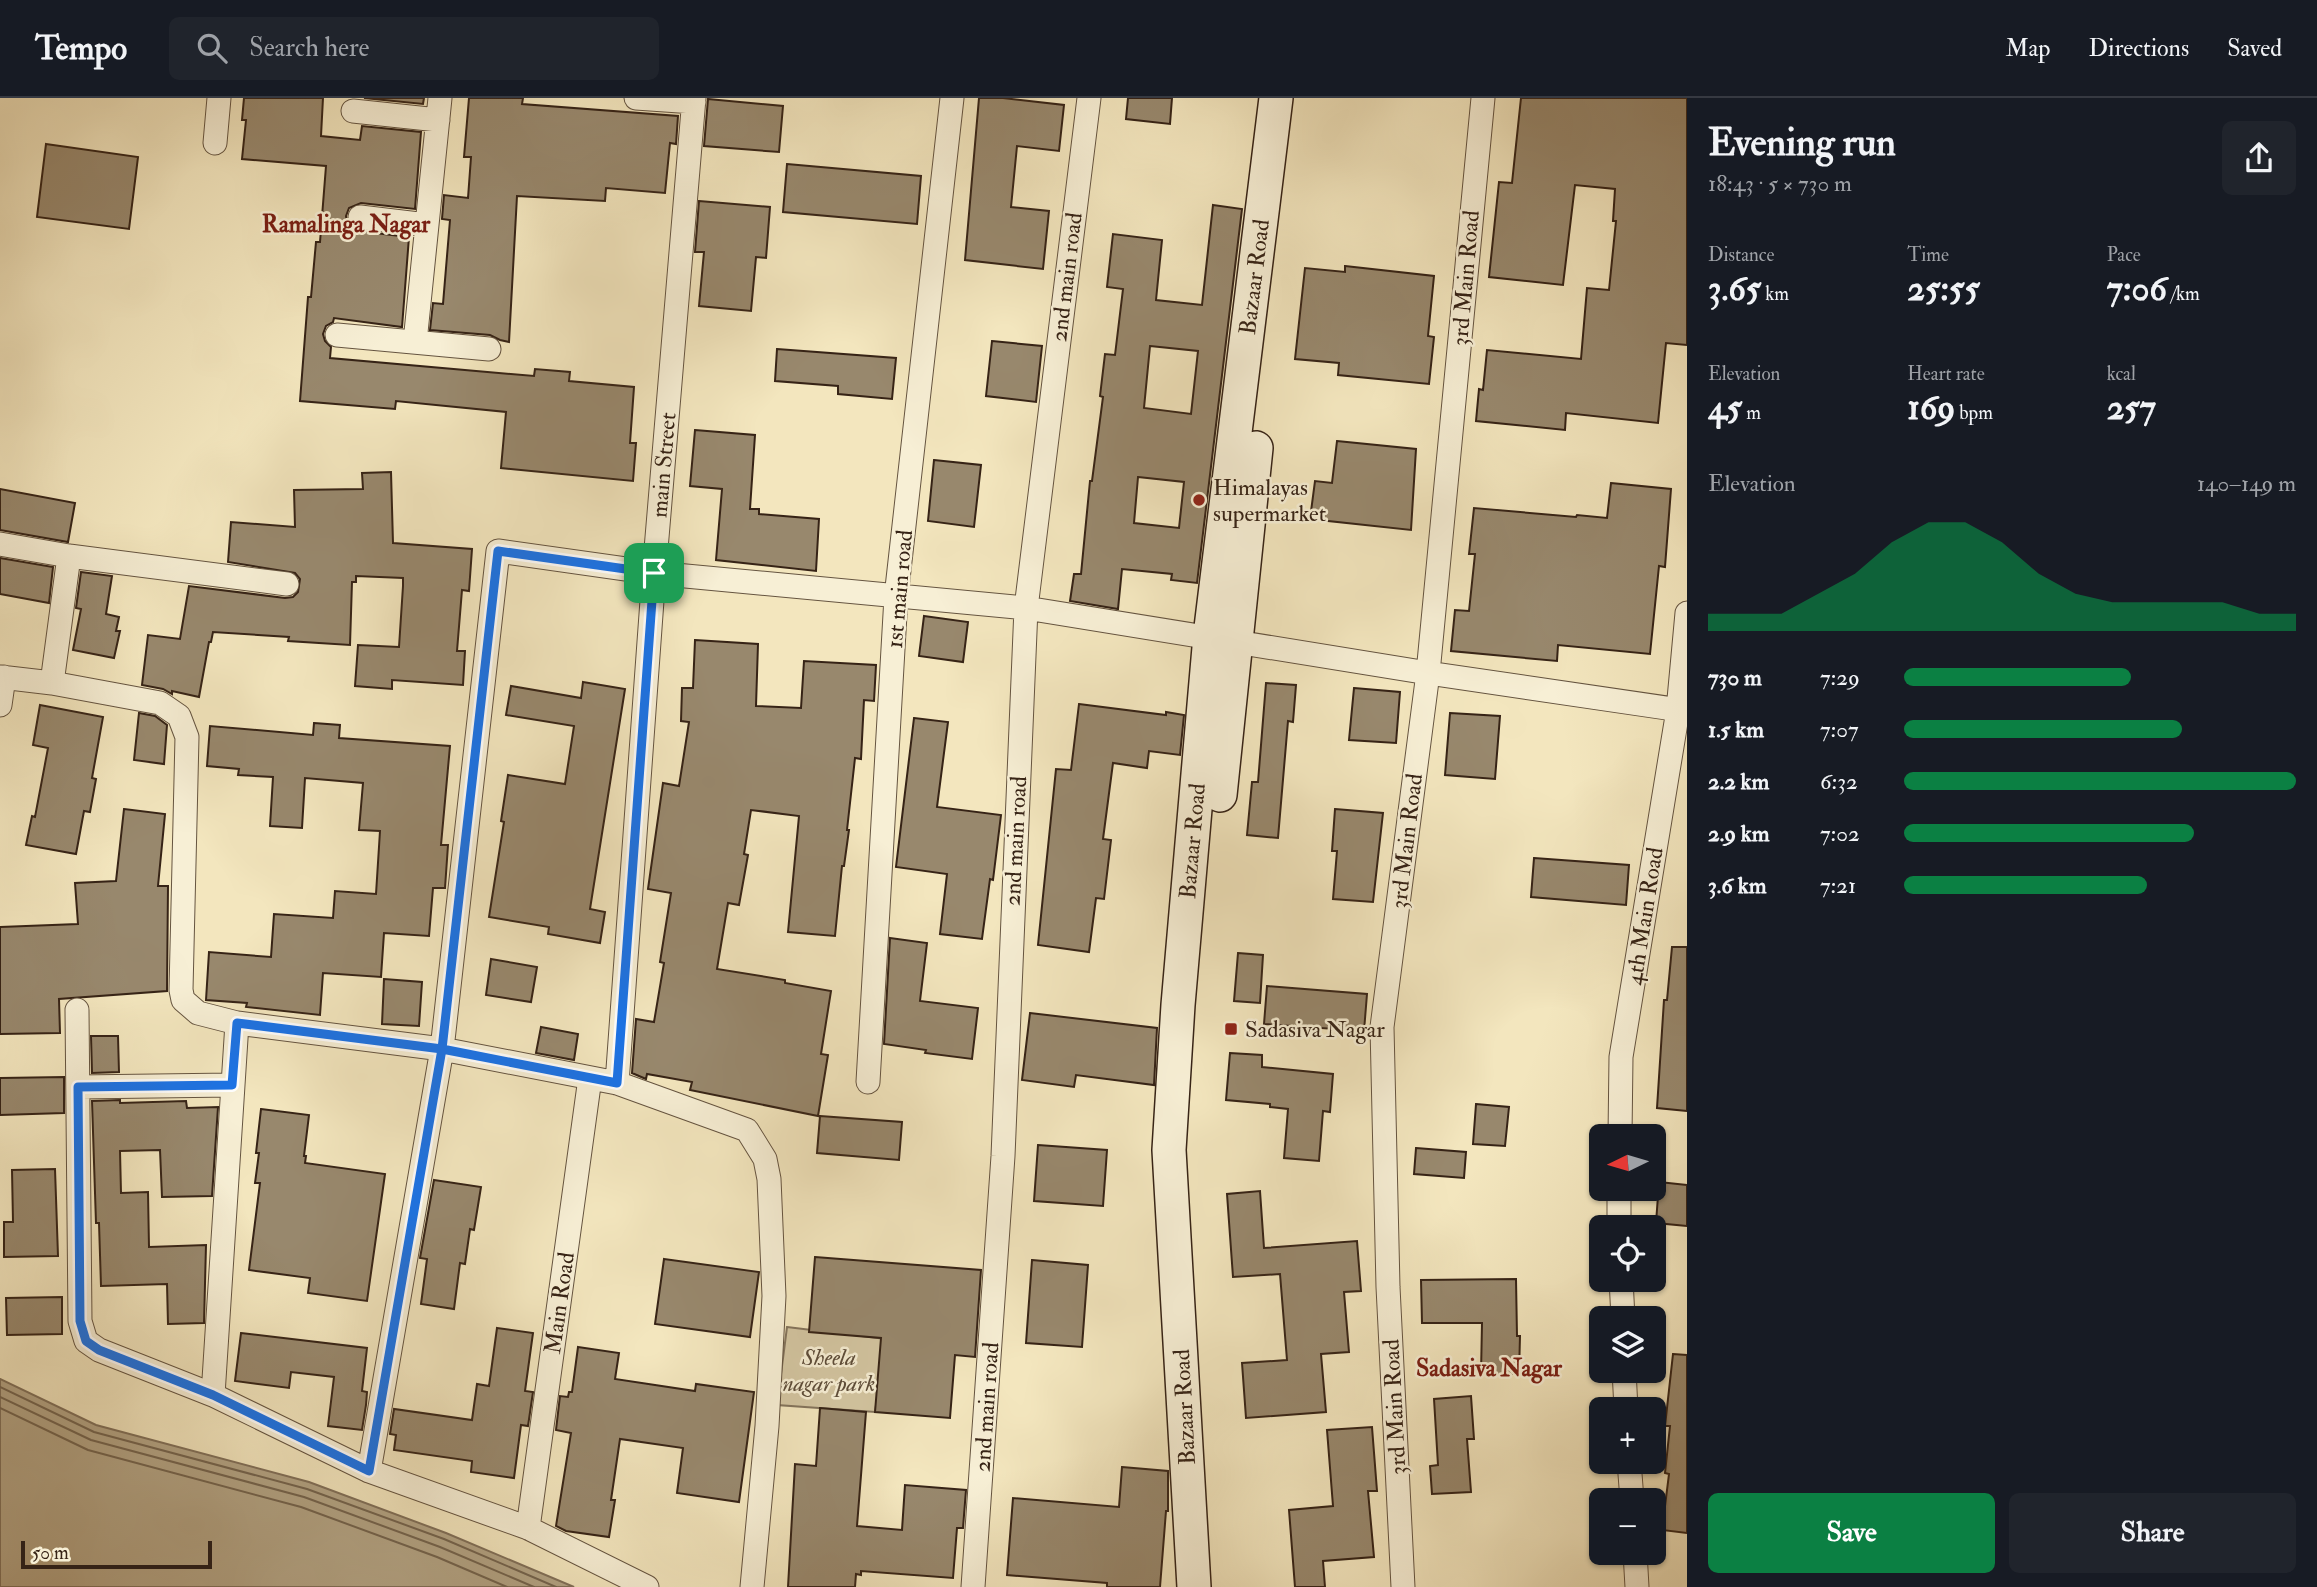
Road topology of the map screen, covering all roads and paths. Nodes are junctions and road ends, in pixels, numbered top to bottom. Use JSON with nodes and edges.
{"nodes":[{"id":1,"x":219,"y":98,"type":"edge"},
{"id":2,"x":636,"y":98,"type":"edge"},
{"id":3,"x":952,"y":98,"type":"edge"},
{"id":4,"x":1088,"y":98,"type":"edge"},
{"id":5,"x":1276,"y":98,"type":"edge"},
{"id":6,"x":1292,"y":98,"type":"edge"},
{"id":7,"x":1483,"y":98,"type":"edge"},
{"id":8,"x":694,"y":100,"type":"edge"},
{"id":9,"x":439,"y":109,"type":"edge"},
{"id":10,"x":353,"y":111,"type":"dead end"},
{"id":11,"x":215,"y":143,"type":"dead end"},
{"id":12,"x":360,"y":217,"type":"dead end"},
{"id":13,"x":427,"y":225,"type":"junction"},
{"id":14,"x":337,"y":335,"type":"dead end"},
{"id":15,"x":415,"y":342,"type":"junction"},
{"id":16,"x":489,"y":349,"type":"dead end"},
{"id":17,"x":0,"y":544,"type":"edge"},
{"id":18,"x":69,"y":556,"type":"junction"},
{"id":19,"x":654,"y":573,"type":"junction"},
{"id":20,"x":287,"y":584,"type":"dead end"},
{"id":21,"x":896,"y":597,"type":"junction"},
{"id":22,"x":1026,"y":608,"type":"junction"},
{"id":23,"x":1687,"y":613,"type":"edge"},
{"id":24,"x":1222,"y":638,"type":"junction"},
{"id":25,"x":1427,"y":673,"type":"junction"},
{"id":26,"x":2,"y":677,"type":"edge"},
{"id":27,"x":52,"y":683,"type":"junction"},
{"id":28,"x":0,"y":705,"type":"edge"},
{"id":29,"x":1682,"y":710,"type":"edge"},
{"id":30,"x":77,"y":1010,"type":"dead end"},
{"id":31,"x":237,"y":1023,"type":"junction"},
{"id":32,"x":442,"y":1049,"type":"junction"},
{"id":33,"x":590,"y":1077,"type":"junction"},
{"id":34,"x":868,"y":1082,"type":"dead end"},
{"id":35,"x":617,"y":1083,"type":"junction"},
{"id":36,"x":232,"y":1085,"type":"junction"},
{"id":37,"x":78,"y":1087,"type":"junction"},
{"id":38,"x":1620,"y":1124,"type":"edge"},
{"id":39,"x":213,"y":1395,"type":"junction"},
{"id":40,"x":369,"y":1471,"type":"junction"},
{"id":41,"x":528,"y":1528,"type":"junction"},
{"id":42,"x":1636,"y":1565,"type":"edge"},
{"id":43,"x":646,"y":1587,"type":"edge"},
{"id":44,"x":752,"y":1587,"type":"edge"},
{"id":45,"x":974,"y":1587,"type":"edge"},
{"id":46,"x":1194,"y":1587,"type":"edge"},
{"id":47,"x":1215,"y":1587,"type":"edge"},
{"id":48,"x":1403,"y":1587,"type":"edge"},
{"id":49,"x":1637,"y":1587,"type":"edge"}],
"edges":[{"from":1,"to":11,"type":"street"},
{"from":2,"to":8,"type":"street"},
{"from":3,"to":21,"type":"street","name":"1st main road"},
{"from":4,"to":22,"type":"street","name":"2nd main road"},
{"from":5,"to":24,"type":"main road","name":"Bazaar Road"},
{"from":6,"to":24,"type":"main road","name":"Bazaar Road"},
{"from":7,"to":25,"type":"street","name":"3rd Main Road"},
{"from":8,"to":19,"type":"street","name":"main Street"},
{"from":9,"to":10,"type":"street"},
{"from":9,"to":13,"type":"street"},
{"from":12,"to":13,"type":"street"},
{"from":13,"to":15,"type":"street"},
{"from":14,"to":15,"type":"street"},
{"from":15,"to":16,"type":"street"},
{"from":17,"to":18,"type":"street"},
{"from":18,"to":20,"type":"street"},
{"from":18,"to":27,"type":"street"},
{"from":19,"to":21,"type":"street"},
{"from":19,"to":32,"type":"street"},
{"from":19,"to":35,"type":"street","name":"main Street"},
{"from":21,"to":22,"type":"street"},
{"from":21,"to":34,"type":"street","name":"1st main road"},
{"from":22,"to":24,"type":"street"},
{"from":22,"to":45,"type":"street","name":"2nd main road"},
{"from":23,"to":29,"type":"street","name":"4th Main Road"},
{"from":24,"to":25,"type":"street"},
{"from":24,"to":46,"type":"main road","name":"Bazaar Road"},
{"from":24,"to":47,"type":"main road","name":"Bazaar Road"},
{"from":25,"to":29,"type":"street"},
{"from":25,"to":48,"type":"street","name":"3rd Main Road"},
{"from":26,"to":27,"type":"street"},
{"from":26,"to":28,"type":"street"},
{"from":27,"to":31,"type":"street"},
{"from":29,"to":38,"type":"street","name":"4th Main Road"},
{"from":30,"to":37,"type":"street"},
{"from":31,"to":32,"type":"street"},
{"from":31,"to":36,"type":"street"},
{"from":32,"to":33,"type":"street"},
{"from":32,"to":40,"type":"street"},
{"from":33,"to":35,"type":"street"},
{"from":33,"to":41,"type":"street","name":"Main Road"},
{"from":35,"to":44,"type":"street"},
{"from":36,"to":37,"type":"street"},
{"from":36,"to":39,"type":"street"},
{"from":37,"to":39,"type":"street"},
{"from":39,"to":40,"type":"street"},
{"from":40,"to":41,"type":"street"},
{"from":41,"to":43,"type":"street"},
{"from":42,"to":49,"type":"street"}]}
